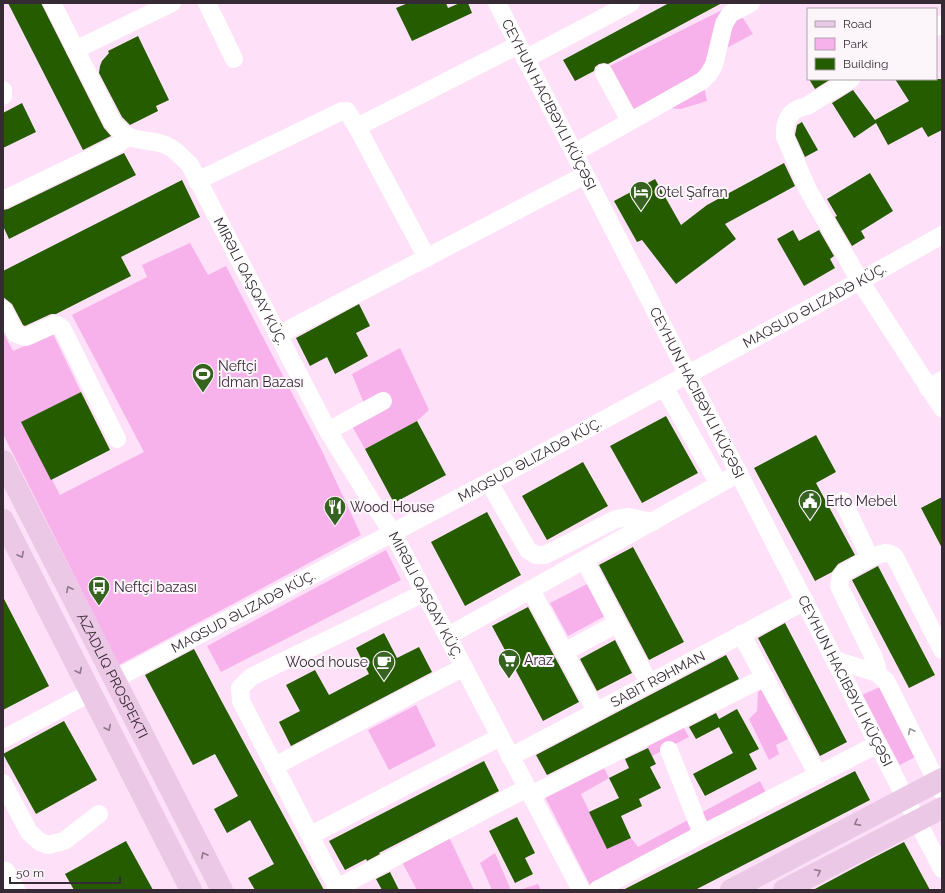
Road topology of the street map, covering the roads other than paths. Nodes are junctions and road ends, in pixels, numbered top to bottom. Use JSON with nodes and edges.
{"nodes":[{"id":1,"x":52,"y":3,"type":"edge"},
{"id":2,"x":172,"y":3,"type":"edge"},
{"id":3,"x":207,"y":3,"type":"edge"},
{"id":4,"x":497,"y":3,"type":"edge"},
{"id":5,"x":631,"y":3,"type":"edge"},
{"id":6,"x":751,"y":3,"type":"edge"},
{"id":7,"x":75,"y":50,"type":"junction"},
{"id":8,"x":522,"y":52,"type":"junction"},
{"id":9,"x":234,"y":59,"type":"dead end"},
{"id":10,"x":604,"y":73,"type":"dead end"},
{"id":11,"x":849,"y":80,"type":"edge"},
{"id":12,"x":3,"y":90,"type":"edge"},
{"id":13,"x":3,"y":96,"type":"edge"},
{"id":14,"x":630,"y":121,"type":"junction"},
{"id":15,"x":357,"y":127,"type":"junction"},
{"id":16,"x":127,"y":136,"type":"junction"},
{"id":17,"x":574,"y":153,"type":"junction"},
{"id":18,"x":585,"y":175,"type":"junction"},
{"id":19,"x":197,"y":180,"type":"junction"},
{"id":20,"x":3,"y":200,"type":"edge"},
{"id":21,"x":942,"y":235,"type":"edge"},
{"id":22,"x":428,"y":258,"type":"junction"},
{"id":23,"x":860,"y":281,"type":"junction"},
{"id":24,"x":3,"y":309,"type":"edge"},
{"id":25,"x":278,"y":335,"type":"junction"},
{"id":26,"x":688,"y":374,"type":"junction"},
{"id":27,"x":935,"y":384,"type":"edge"},
{"id":28,"x":664,"y":387,"type":"junction"},
{"id":29,"x":383,"y":401,"type":"dead end"},
{"id":30,"x":942,"y":408,"type":"edge"},
{"id":31,"x":328,"y":431,"type":"junction"},
{"id":32,"x":117,"y":439,"type":"dead end"},
{"id":33,"x":3,"y":461,"type":"edge"},
{"id":34,"x":739,"y":473,"type":"junction"},
{"id":35,"x":489,"y":482,"type":"junction"},
{"id":36,"x":719,"y":484,"type":"junction"},
{"id":37,"x":842,"y":501,"type":"dead end"},
{"id":38,"x":3,"y":520,"type":"edge"},
{"id":39,"x":653,"y":522,"type":"junction"},
{"id":40,"x":394,"y":533,"type":"junction"},
{"id":41,"x":870,"y":558,"type":"junction"},
{"id":42,"x":585,"y":561,"type":"junction"},
{"id":43,"x":531,"y":590,"type":"junction"},
{"id":44,"x":424,"y":593,"type":"junction"},
{"id":45,"x":805,"y":601,"type":"junction"},
{"id":46,"x":618,"y":623,"type":"junction"},
{"id":47,"x":741,"y":634,"type":"junction"},
{"id":48,"x":448,"y":636,"type":"junction"},
{"id":49,"x":942,"y":650,"type":"edge"},
{"id":50,"x":564,"y":652,"type":"junction"},
{"id":51,"x":835,"y":660,"type":"junction"},
{"id":52,"x":464,"y":667,"type":"junction"},
{"id":53,"x":877,"y":673,"type":"junction"},
{"id":54,"x":765,"y":678,"type":"junction"},
{"id":55,"x":115,"y":679,"type":"junction"},
{"id":56,"x":649,"y":683,"type":"junction"},
{"id":57,"x":90,"y":693,"type":"junction"},
{"id":58,"x":596,"y":711,"type":"junction"},
{"id":59,"x":500,"y":737,"type":"junction"},
{"id":60,"x":3,"y":739,"type":"edge"},
{"id":61,"x":878,"y":744,"type":"junction"},
{"id":62,"x":669,"y":750,"type":"dead end"},
{"id":63,"x":510,"y":757,"type":"junction"},
{"id":64,"x":275,"y":766,"type":"junction"},
{"id":65,"x":818,"y":775,"type":"junction"},
{"id":66,"x":3,"y":783,"type":"edge"},
{"id":67,"x":940,"y":784,"type":"edge"},
{"id":68,"x":529,"y":792,"type":"junction"},
{"id":69,"x":898,"y":794,"type":"junction"},
{"id":70,"x":942,"y":808,"type":"edge"},
{"id":71,"x":99,"y":814,"type":"dead end"},
{"id":72,"x":916,"y":829,"type":"junction"},
{"id":73,"x":702,"y":834,"type":"junction"},
{"id":74,"x":310,"y":835,"type":"junction"},
{"id":75,"x":942,"y":869,"type":"edge"},
{"id":76,"x":3,"y":872,"type":"edge"},
{"id":77,"x":338,"y":889,"type":"edge"},
{"id":78,"x":16,"y":890,"type":"edge"},
{"id":79,"x":190,"y":890,"type":"edge"},
{"id":80,"x":222,"y":890,"type":"edge"},
{"id":81,"x":581,"y":890,"type":"edge"},
{"id":82,"x":597,"y":890,"type":"edge"},
{"id":83,"x":731,"y":890,"type":"edge"},
{"id":84,"x":784,"y":890,"type":"edge"}],
"edges":[{"from":1,"to":7,"type":"street","name":"MIRƏLI QAŞQAY KÜÇ."},
{"from":2,"to":7,"type":"street"},
{"from":3,"to":9,"type":"street"},
{"from":4,"to":8,"type":"street"},
{"from":5,"to":8,"type":"street"},
{"from":6,"to":14,"type":"street"},
{"from":7,"to":16,"type":"street","name":"MIRƏLI QAŞQAY KÜÇ."},
{"from":8,"to":15,"type":"street"},
{"from":8,"to":17,"type":"street"},
{"from":10,"to":14,"type":"street"},
{"from":11,"to":23,"type":"street"},
{"from":12,"to":13,"type":"street"},
{"from":14,"to":17,"type":"street"},
{"from":15,"to":19,"type":"street"},
{"from":15,"to":22,"type":"street"},
{"from":16,"to":19,"type":"street","name":"MIRƏLI QAŞQAY KÜÇ."},
{"from":16,"to":20,"type":"street"},
{"from":17,"to":18,"type":"street"},
{"from":18,"to":22,"type":"street"},
{"from":18,"to":26,"type":"street"},
{"from":19,"to":25,"type":"street","name":"MIRƏLI QAŞQAY KÜÇ."},
{"from":21,"to":23,"type":"street","name":"MAQSUD ƏLIZADƏ KÜÇ."},
{"from":22,"to":25,"type":"street"},
{"from":23,"to":26,"type":"street","name":"MAQSUD ƏLIZADƏ KÜÇ."},
{"from":23,"to":27,"type":"street"},
{"from":24,"to":32,"type":"street"},
{"from":25,"to":31,"type":"street","name":"MIRƏLI QAŞQAY KÜÇ."},
{"from":26,"to":28,"type":"street","name":"MAQSUD ƏLIZADƏ KÜÇ."},
{"from":26,"to":34,"type":"street"},
{"from":27,"to":30,"type":"street"},
{"from":28,"to":35,"type":"street","name":"MAQSUD ƏLIZADƏ KÜÇ."},
{"from":28,"to":36,"type":"street"},
{"from":29,"to":31,"type":"street"},
{"from":31,"to":40,"type":"street","name":"MIRƏLI QAŞQAY KÜÇ."},
{"from":55,"to":33,"type":"main road","one_way":true},
{"from":34,"to":36,"type":"street"},
{"from":34,"to":45,"type":"street"},
{"from":35,"to":39,"type":"street"},
{"from":35,"to":40,"type":"street","name":"MAQSUD ƏLIZADƏ KÜÇ."},
{"from":36,"to":39,"type":"street"},
{"from":37,"to":41,"type":"street"},
{"from":38,"to":57,"type":"main road","one_way":true},
{"from":39,"to":42,"type":"street"},
{"from":40,"to":44,"type":"street","name":"MIRƏLI QAŞQAY KÜÇ."},
{"from":40,"to":55,"type":"street","name":"MAQSUD ƏLIZADƏ KÜÇ."},
{"from":41,"to":49,"type":"street"},
{"from":41,"to":53,"type":"street"},
{"from":42,"to":43,"type":"street"},
{"from":42,"to":46,"type":"street"},
{"from":43,"to":48,"type":"street"},
{"from":43,"to":50,"type":"street"},
{"from":44,"to":48,"type":"street","name":"MIRƏLI QAŞQAY KÜÇ."},
{"from":44,"to":64,"type":"street"},
{"from":45,"to":47,"type":"street","name":"SABIT RƏHMAN"},
{"from":45,"to":51,"type":"street"},
{"from":46,"to":50,"type":"street"},
{"from":46,"to":56,"type":"street"},
{"from":47,"to":54,"type":"street"},
{"from":47,"to":56,"type":"street","name":"SABIT RƏHMAN"},
{"from":48,"to":52,"type":"street","name":"MIRƏLI QAŞQAY KÜÇ."},
{"from":50,"to":58,"type":"street"},
{"from":51,"to":53,"type":"street"},
{"from":51,"to":61,"type":"street"},
{"from":52,"to":59,"type":"street","name":"MIRƏLI QAŞQAY KÜÇ."},
{"from":52,"to":64,"type":"street"},
{"from":67,"to":53,"type":"street","one_way":true},
{"from":54,"to":65,"type":"street"},
{"from":54,"to":68,"type":"street"},
{"from":80,"to":55,"type":"main road","one_way":true},
{"from":56,"to":58,"type":"street","name":"SABIT RƏHMAN"},
{"from":57,"to":60,"type":"street"},
{"from":57,"to":79,"type":"main road","one_way":true},
{"from":58,"to":63,"type":"street","name":"SABIT RƏHMAN"},
{"from":59,"to":63,"type":"street","name":"MIRƏLI QAŞQAY KÜÇ."},
{"from":59,"to":74,"type":"street"},
{"from":61,"to":65,"type":"street"},
{"from":61,"to":69,"type":"street"},
{"from":62,"to":73,"type":"street"},
{"from":63,"to":68,"type":"street","name":"MIRƏLI QAŞQAY KÜÇ."},
{"from":64,"to":74,"type":"street"},
{"from":65,"to":73,"type":"street"},
{"from":66,"to":71,"type":"street"},
{"from":67,"to":69,"type":"main road"},
{"from":68,"to":77,"type":"street"},
{"from":68,"to":81,"type":"street","name":"MIRƏLI QAŞQAY KÜÇ."},
{"from":69,"to":72,"type":"street"},
{"from":69,"to":83,"type":"main road","one_way":true},
{"from":70,"to":72,"type":"main road"},
{"from":72,"to":75,"type":"street"},
{"from":84,"to":72,"type":"main road","one_way":true},
{"from":73,"to":82,"type":"street"},
{"from":74,"to":77,"type":"street"},
{"from":76,"to":78,"type":"street"}]}
